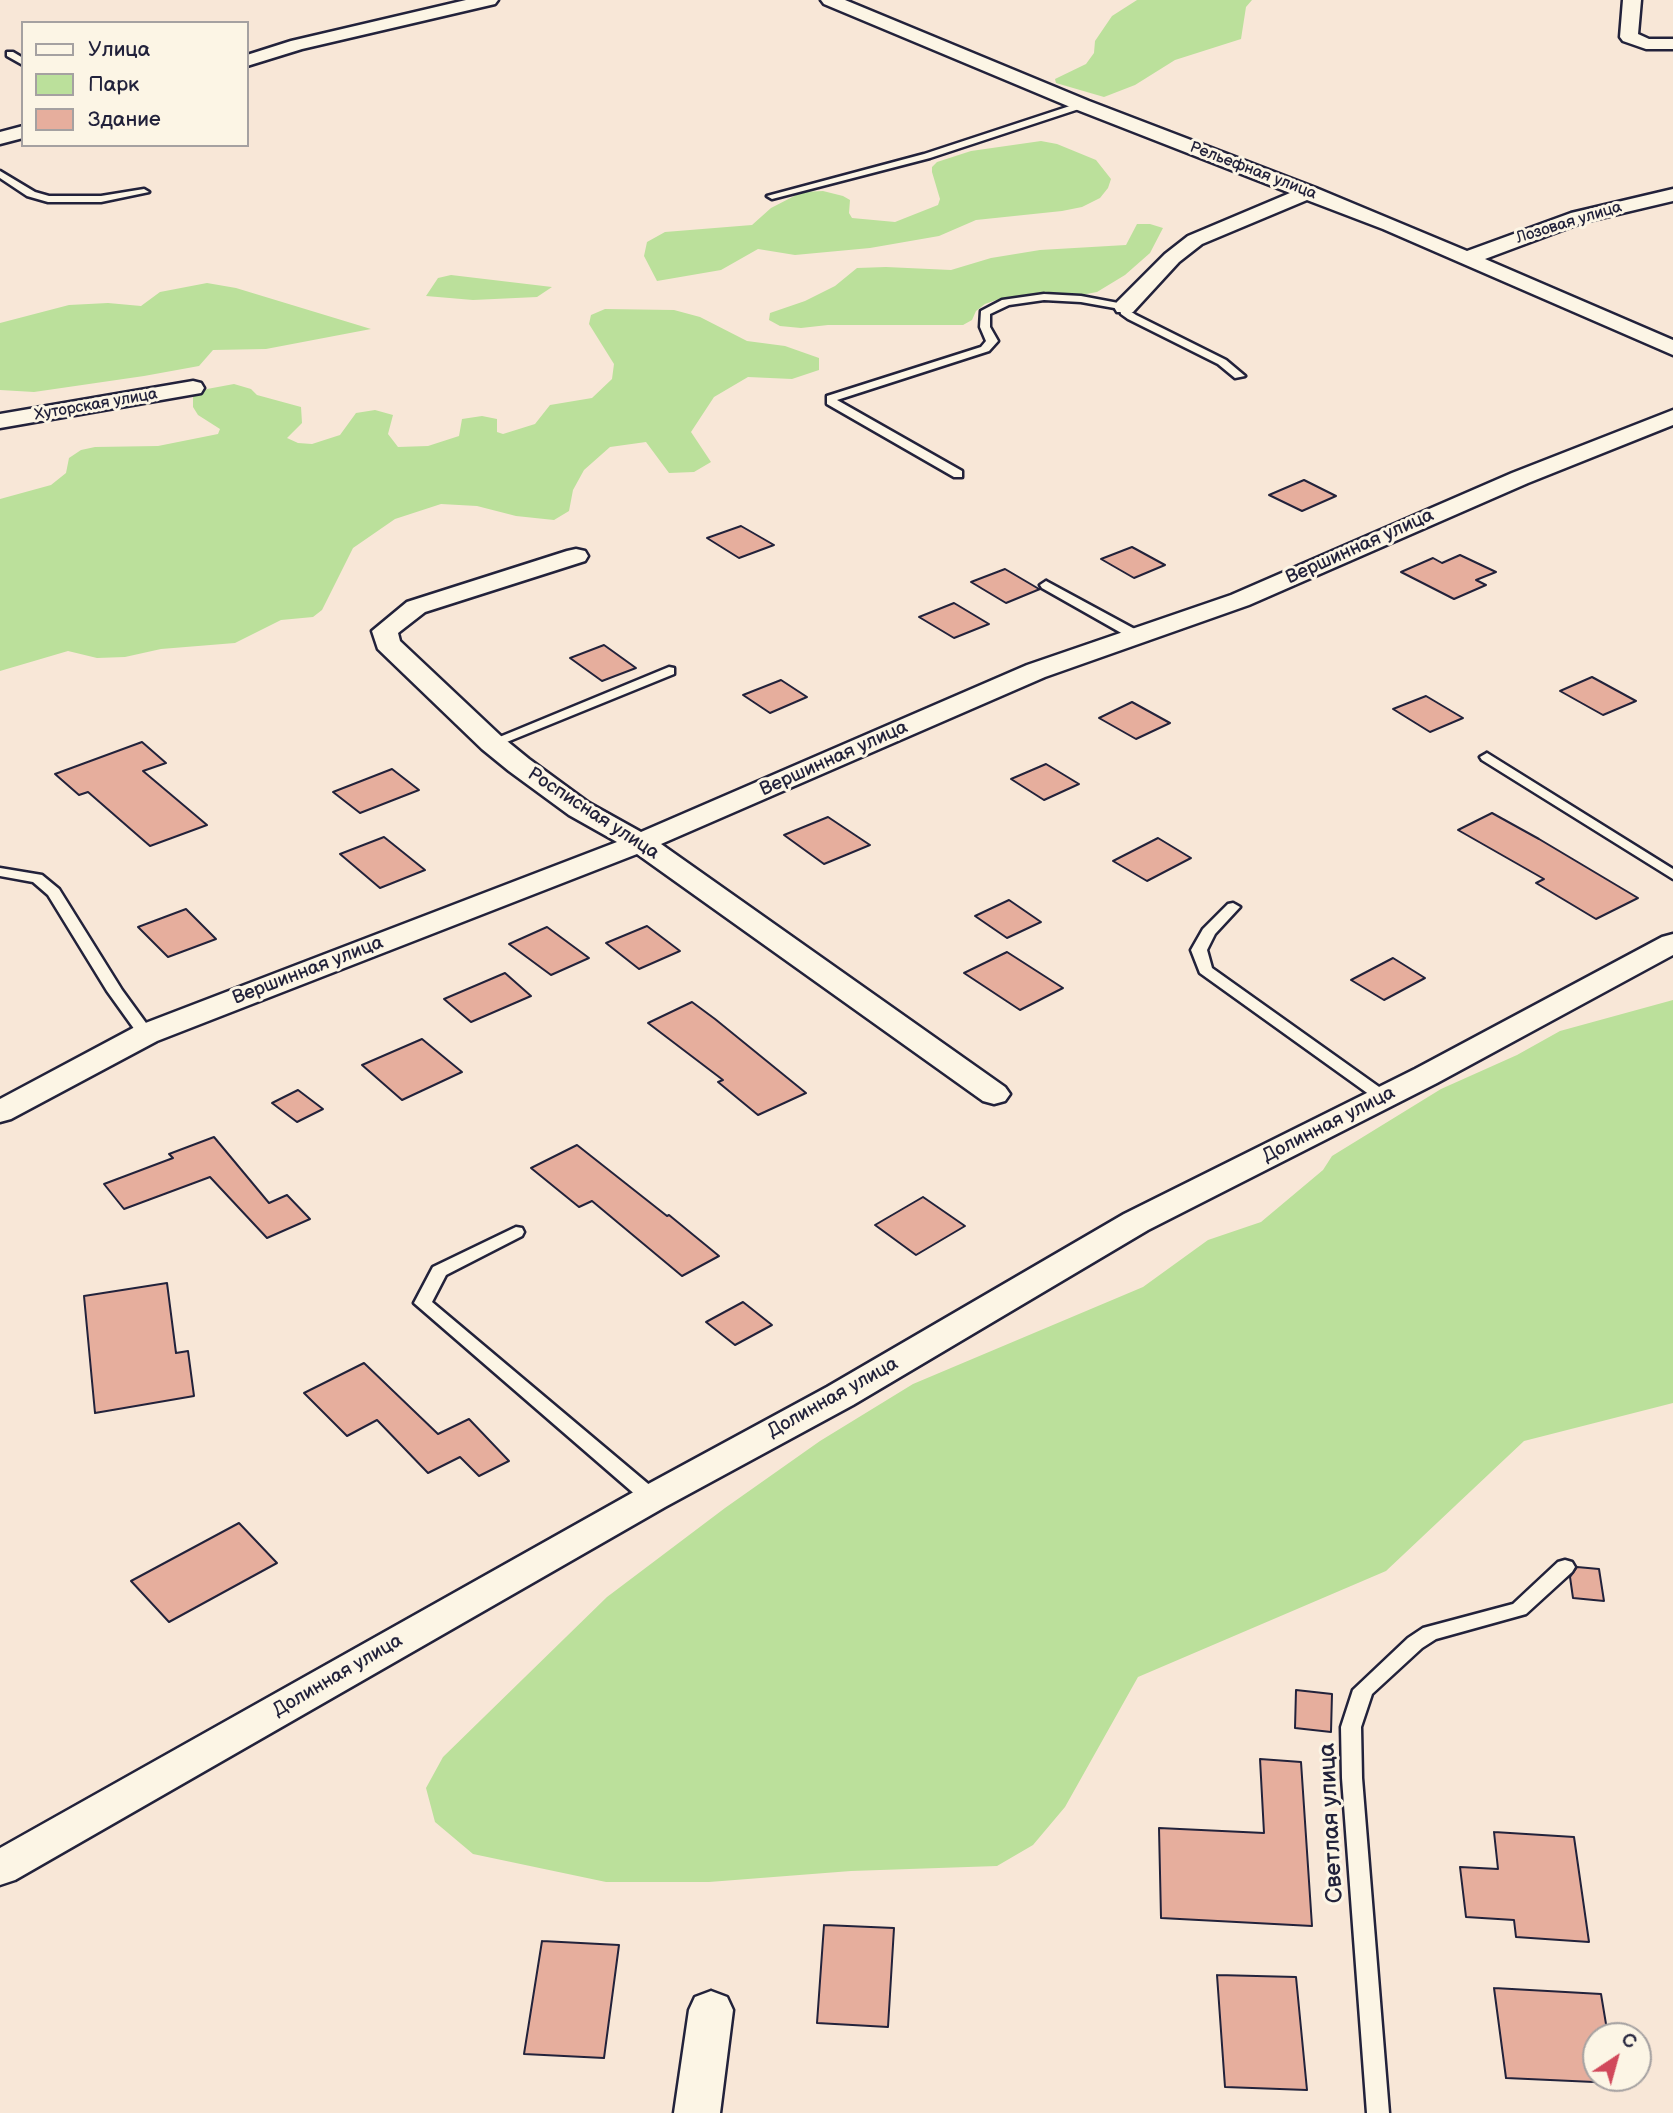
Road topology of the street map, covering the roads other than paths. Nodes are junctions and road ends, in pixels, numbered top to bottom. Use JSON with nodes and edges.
{"nodes":[{"id":1,"x":489,"y":0,"type":"edge"},
{"id":2,"x":830,"y":0,"type":"edge"},
{"id":3,"x":1632,"y":0,"type":"edge"},
{"id":4,"x":1673,"y":44,"type":"edge"},
{"id":5,"x":10,"y":54,"type":"dead end"},
{"id":6,"x":21,"y":61,"type":"edge"},
{"id":7,"x":248,"y":61,"type":"edge"},
{"id":8,"x":1082,"y":105,"type":"junction"},
{"id":9,"x":21,"y":133,"type":"edge"},
{"id":10,"x":0,"y":138,"type":"edge"},
{"id":11,"x":0,"y":174,"type":"edge"},
{"id":12,"x":144,"y":192,"type":"dead end"},
{"id":13,"x":1309,"y":192,"type":"junction"},
{"id":14,"x":772,"y":195,"type":"dead end"},
{"id":15,"x":1673,"y":195,"type":"edge"},
{"id":16,"x":1467,"y":258,"type":"junction"},
{"id":17,"x":1125,"y":307,"type":"junction"},
{"id":18,"x":1673,"y":348,"type":"edge"},
{"id":19,"x":1238,"y":376,"type":"dead end"},
{"id":20,"x":193,"y":388,"type":"dead end"},
{"id":21,"x":1673,"y":416,"type":"edge"},
{"id":22,"x":0,"y":421,"type":"edge"},
{"id":23,"x":958,"y":474,"type":"dead end"},
{"id":24,"x":576,"y":556,"type":"dead end"},
{"id":25,"x":1046,"y":586,"type":"dead end"},
{"id":26,"x":1137,"y":636,"type":"junction"},
{"id":27,"x":669,"y":671,"type":"dead end"},
{"id":28,"x":492,"y":743,"type":"junction"},
{"id":29,"x":1487,"y":757,"type":"dead end"},
{"id":30,"x":640,"y":843,"type":"junction"},
{"id":31,"x":0,"y":872,"type":"edge"},
{"id":32,"x":1673,"y":875,"type":"edge"},
{"id":33,"x":1233,"y":907,"type":"dead end"},
{"id":34,"x":1673,"y":943,"type":"edge"},
{"id":35,"x":146,"y":1034,"type":"junction"},
{"id":36,"x":994,"y":1094,"type":"dead end"},
{"id":37,"x":1383,"y":1097,"type":"junction"},
{"id":38,"x":0,"y":1112,"type":"edge"},
{"id":39,"x":516,"y":1231,"type":"dead end"},
{"id":40,"x":652,"y":1498,"type":"junction"},
{"id":41,"x":1565,"y":1567,"type":"dead end"},
{"id":42,"x":0,"y":1868,"type":"edge"},
{"id":43,"x":711,"y":2010,"type":"dead end"},
{"id":44,"x":697,"y":2113,"type":"edge"},
{"id":45,"x":1378,"y":2113,"type":"edge"}],
"edges":[{"from":1,"to":7,"type":"street"},
{"from":2,"to":8,"type":"street","name":"Рельефная улица"},
{"from":3,"to":4,"type":"street"},
{"from":5,"to":6,"type":"lane"},
{"from":8,"to":13,"type":"street","name":"Рельефная улица"},
{"from":8,"to":14,"type":"lane"},
{"from":9,"to":10,"type":"street"},
{"from":11,"to":12,"type":"lane"},
{"from":13,"to":16,"type":"street","name":"Рельефная улица"},
{"from":13,"to":17,"type":"street"},
{"from":15,"to":16,"type":"street","name":"Лозовая улица"},
{"from":16,"to":18,"type":"street","name":"Рельефная улица"},
{"from":17,"to":19,"type":"lane"},
{"from":17,"to":23,"type":"lane"},
{"from":20,"to":22,"type":"street","name":"Хуторская улица"},
{"from":21,"to":26,"type":"street","name":"Вершинная улица"},
{"from":24,"to":28,"type":"street","name":"Росписная улица"},
{"from":25,"to":26,"type":"lane"},
{"from":26,"to":30,"type":"street","name":"Вершинная улица"},
{"from":27,"to":28,"type":"lane"},
{"from":28,"to":30,"type":"street","name":"Росписная улица"},
{"from":29,"to":32,"type":"lane"},
{"from":30,"to":35,"type":"street","name":"Вершинная улица"},
{"from":30,"to":36,"type":"street","name":"Росписная улица"},
{"from":31,"to":35,"type":"lane"},
{"from":33,"to":37,"type":"lane"},
{"from":34,"to":37,"type":"street","name":"Долинная улица"},
{"from":35,"to":38,"type":"street","name":"Вершинная улица"},
{"from":37,"to":40,"type":"street","name":"Долинная улица"},
{"from":39,"to":40,"type":"lane"},
{"from":40,"to":42,"type":"street","name":"Долинная улица"},
{"from":41,"to":45,"type":"lane","name":"Светлая улица"},
{"from":43,"to":44,"type":"street"}]}
